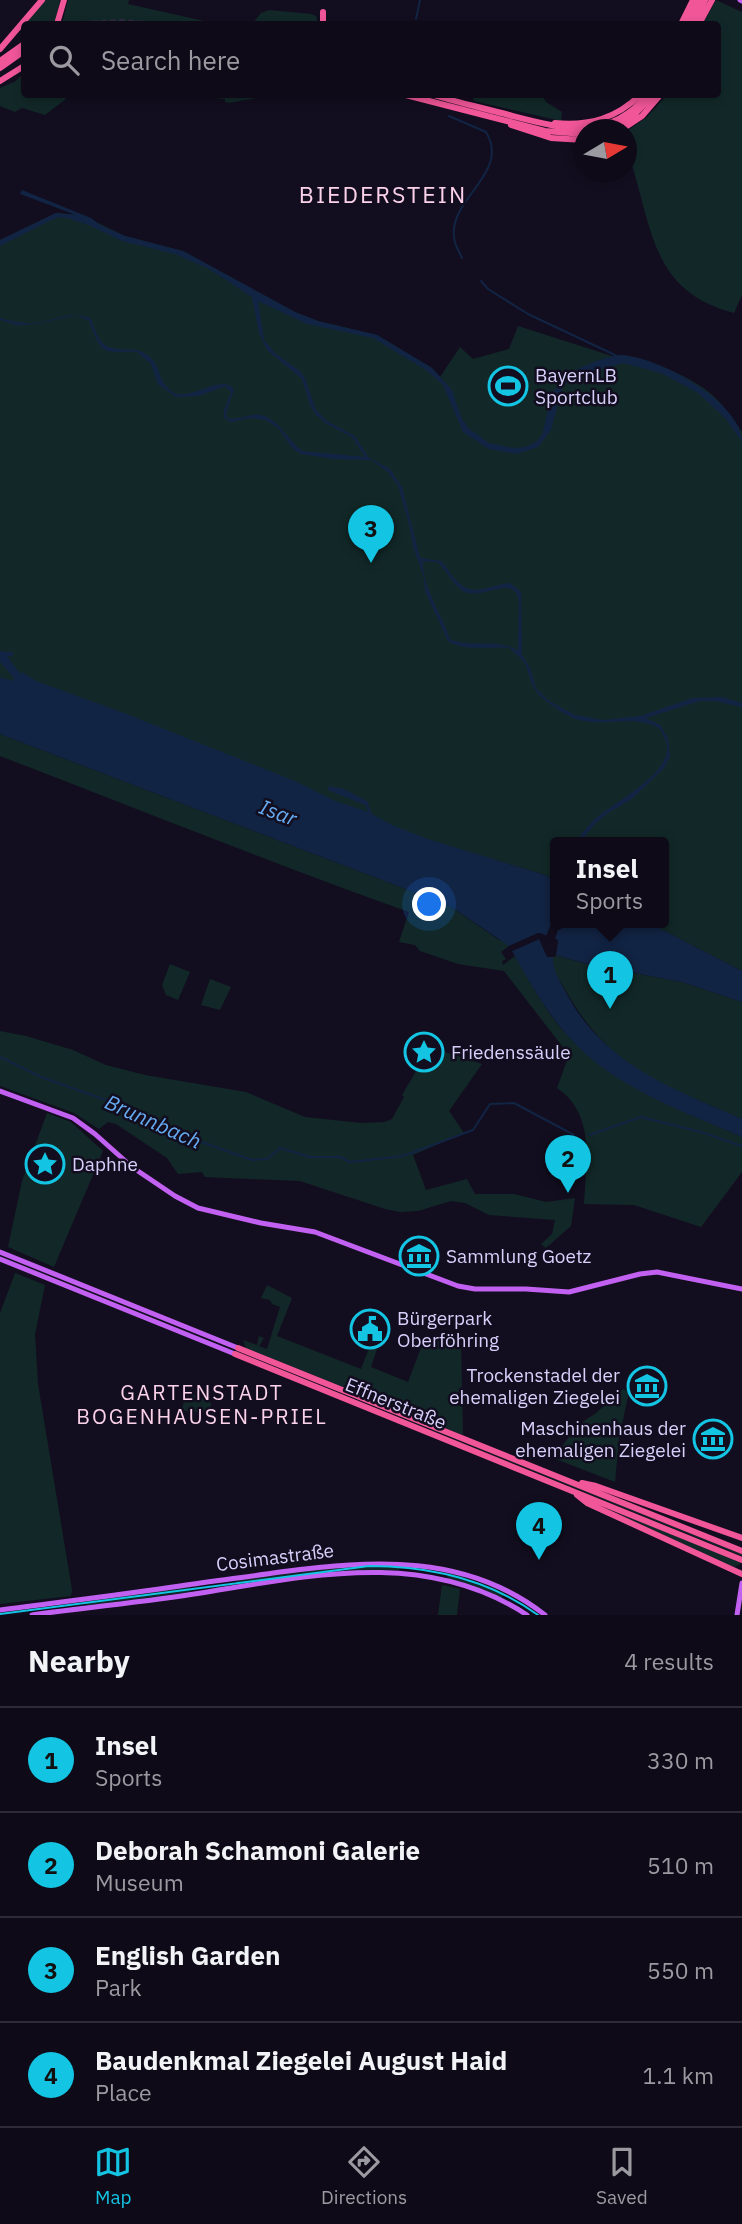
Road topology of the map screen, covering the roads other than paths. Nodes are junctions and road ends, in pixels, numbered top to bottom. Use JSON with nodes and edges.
{"nodes":[{"id":1,"x":42,"y":0,"type":"edge"},
{"id":2,"x":64,"y":0,"type":"edge"},
{"id":3,"x":693,"y":0,"type":"edge"},
{"id":4,"x":699,"y":0,"type":"edge"},
{"id":5,"x":705,"y":0,"type":"edge"},
{"id":6,"x":712,"y":0,"type":"edge"},
{"id":7,"x":323,"y":12,"type":"dead end"},
{"id":8,"x":24,"y":21,"type":"edge"},
{"id":9,"x":58,"y":21,"type":"edge"},
{"id":10,"x":323,"y":21,"type":"edge"},
{"id":11,"x":682,"y":21,"type":"edge"},
{"id":12,"x":688,"y":21,"type":"edge"},
{"id":13,"x":694,"y":21,"type":"edge"},
{"id":14,"x":701,"y":21,"type":"edge"},
{"id":15,"x":21,"y":24,"type":"edge"},
{"id":16,"x":21,"y":46,"type":"edge"},
{"id":17,"x":0,"y":49,"type":"edge"},
{"id":18,"x":21,"y":53,"type":"edge"},
{"id":19,"x":0,"y":61,"type":"edge"},
{"id":20,"x":0,"y":68,"type":"edge"},
{"id":21,"x":21,"y":68,"type":"edge"},
{"id":22,"x":0,"y":81,"type":"edge"},
{"id":23,"x":450,"y":98,"type":"edge"},
{"id":24,"x":637,"y":98,"type":"edge"},
{"id":25,"x":644,"y":98,"type":"edge"},
{"id":26,"x":650,"y":98,"type":"edge"},
{"id":27,"x":658,"y":98,"type":"edge"},
{"id":28,"x":436,"y":100,"type":"edge"},
{"id":29,"x":453,"y":100,"type":"junction"},
{"id":30,"x":627,"y":119,"type":"edge"},
{"id":31,"x":637,"y":119,"type":"edge"},
{"id":32,"x":506,"y":122,"type":"junction"},
{"id":33,"x":542,"y":124,"type":"junction"},
{"id":34,"x":574,"y":133,"type":"edge"},
{"id":35,"x":574,"y":139,"type":"edge"},
{"id":36,"x":0,"y":1091,"type":"edge"},
{"id":37,"x":0,"y":1252,"type":"edge"},
{"id":38,"x":0,"y":1259,"type":"edge"},
{"id":39,"x":742,"y":1289,"type":"edge"},
{"id":40,"x":237,"y":1351,"type":"junction"},
{"id":41,"x":567,"y":1485,"type":"junction"},
{"id":42,"x":742,"y":1538,"type":"edge"},
{"id":43,"x":742,"y":1551,"type":"edge"},
{"id":44,"x":742,"y":1560,"type":"edge"},
{"id":45,"x":742,"y":1574,"type":"edge"},
{"id":46,"x":742,"y":1583,"type":"edge"},
{"id":47,"x":0,"y":1610,"type":"edge"},
{"id":48,"x":32,"y":1615,"type":"edge"},
{"id":49,"x":527,"y":1615,"type":"edge"},
{"id":50,"x":545,"y":1615,"type":"edge"},
{"id":51,"x":737,"y":1615,"type":"edge"}],
"edges":[{"from":1,"to":8,"type":"highway"},
{"from":2,"to":9,"type":"highway"},
{"from":3,"to":11,"type":"highway"},
{"from":4,"to":12,"type":"highway"},
{"from":5,"to":13,"type":"highway"},
{"from":6,"to":14,"type":"highway"},
{"from":7,"to":10,"type":"highway"},
{"from":15,"to":17,"type":"highway"},
{"from":16,"to":19,"type":"highway"},
{"from":18,"to":20,"type":"highway"},
{"from":21,"to":22,"type":"highway"},
{"from":23,"to":29,"type":"highway"},
{"from":24,"to":33,"type":"highway"},
{"from":25,"to":33,"type":"highway"},
{"from":26,"to":30,"type":"highway"},
{"from":27,"to":31,"type":"highway"},
{"from":28,"to":29,"type":"highway"},
{"from":28,"to":32,"type":"highway"},
{"from":29,"to":33,"type":"highway"},
{"from":32,"to":34,"type":"highway"},
{"from":32,"to":35,"type":"highway"},
{"from":36,"to":39,"type":"main road"},
{"from":37,"to":40,"type":"main road","name":"Effnerstraße"},
{"from":38,"to":40,"type":"main road","name":"Effnerstraße"},
{"from":40,"to":41,"type":"highway","name":"Effnerstraße"},
{"from":41,"to":42,"type":"highway"},
{"from":41,"to":43,"type":"highway","name":"Effnerstraße"},
{"from":41,"to":44,"type":"highway","name":"Effnerstraße"},
{"from":41,"to":45,"type":"highway"},
{"from":46,"to":51,"type":"main road"},
{"from":47,"to":50,"type":"main road","name":"Cosimastraße"},
{"from":48,"to":49,"type":"main road","name":"Cosimastraße"}]}
